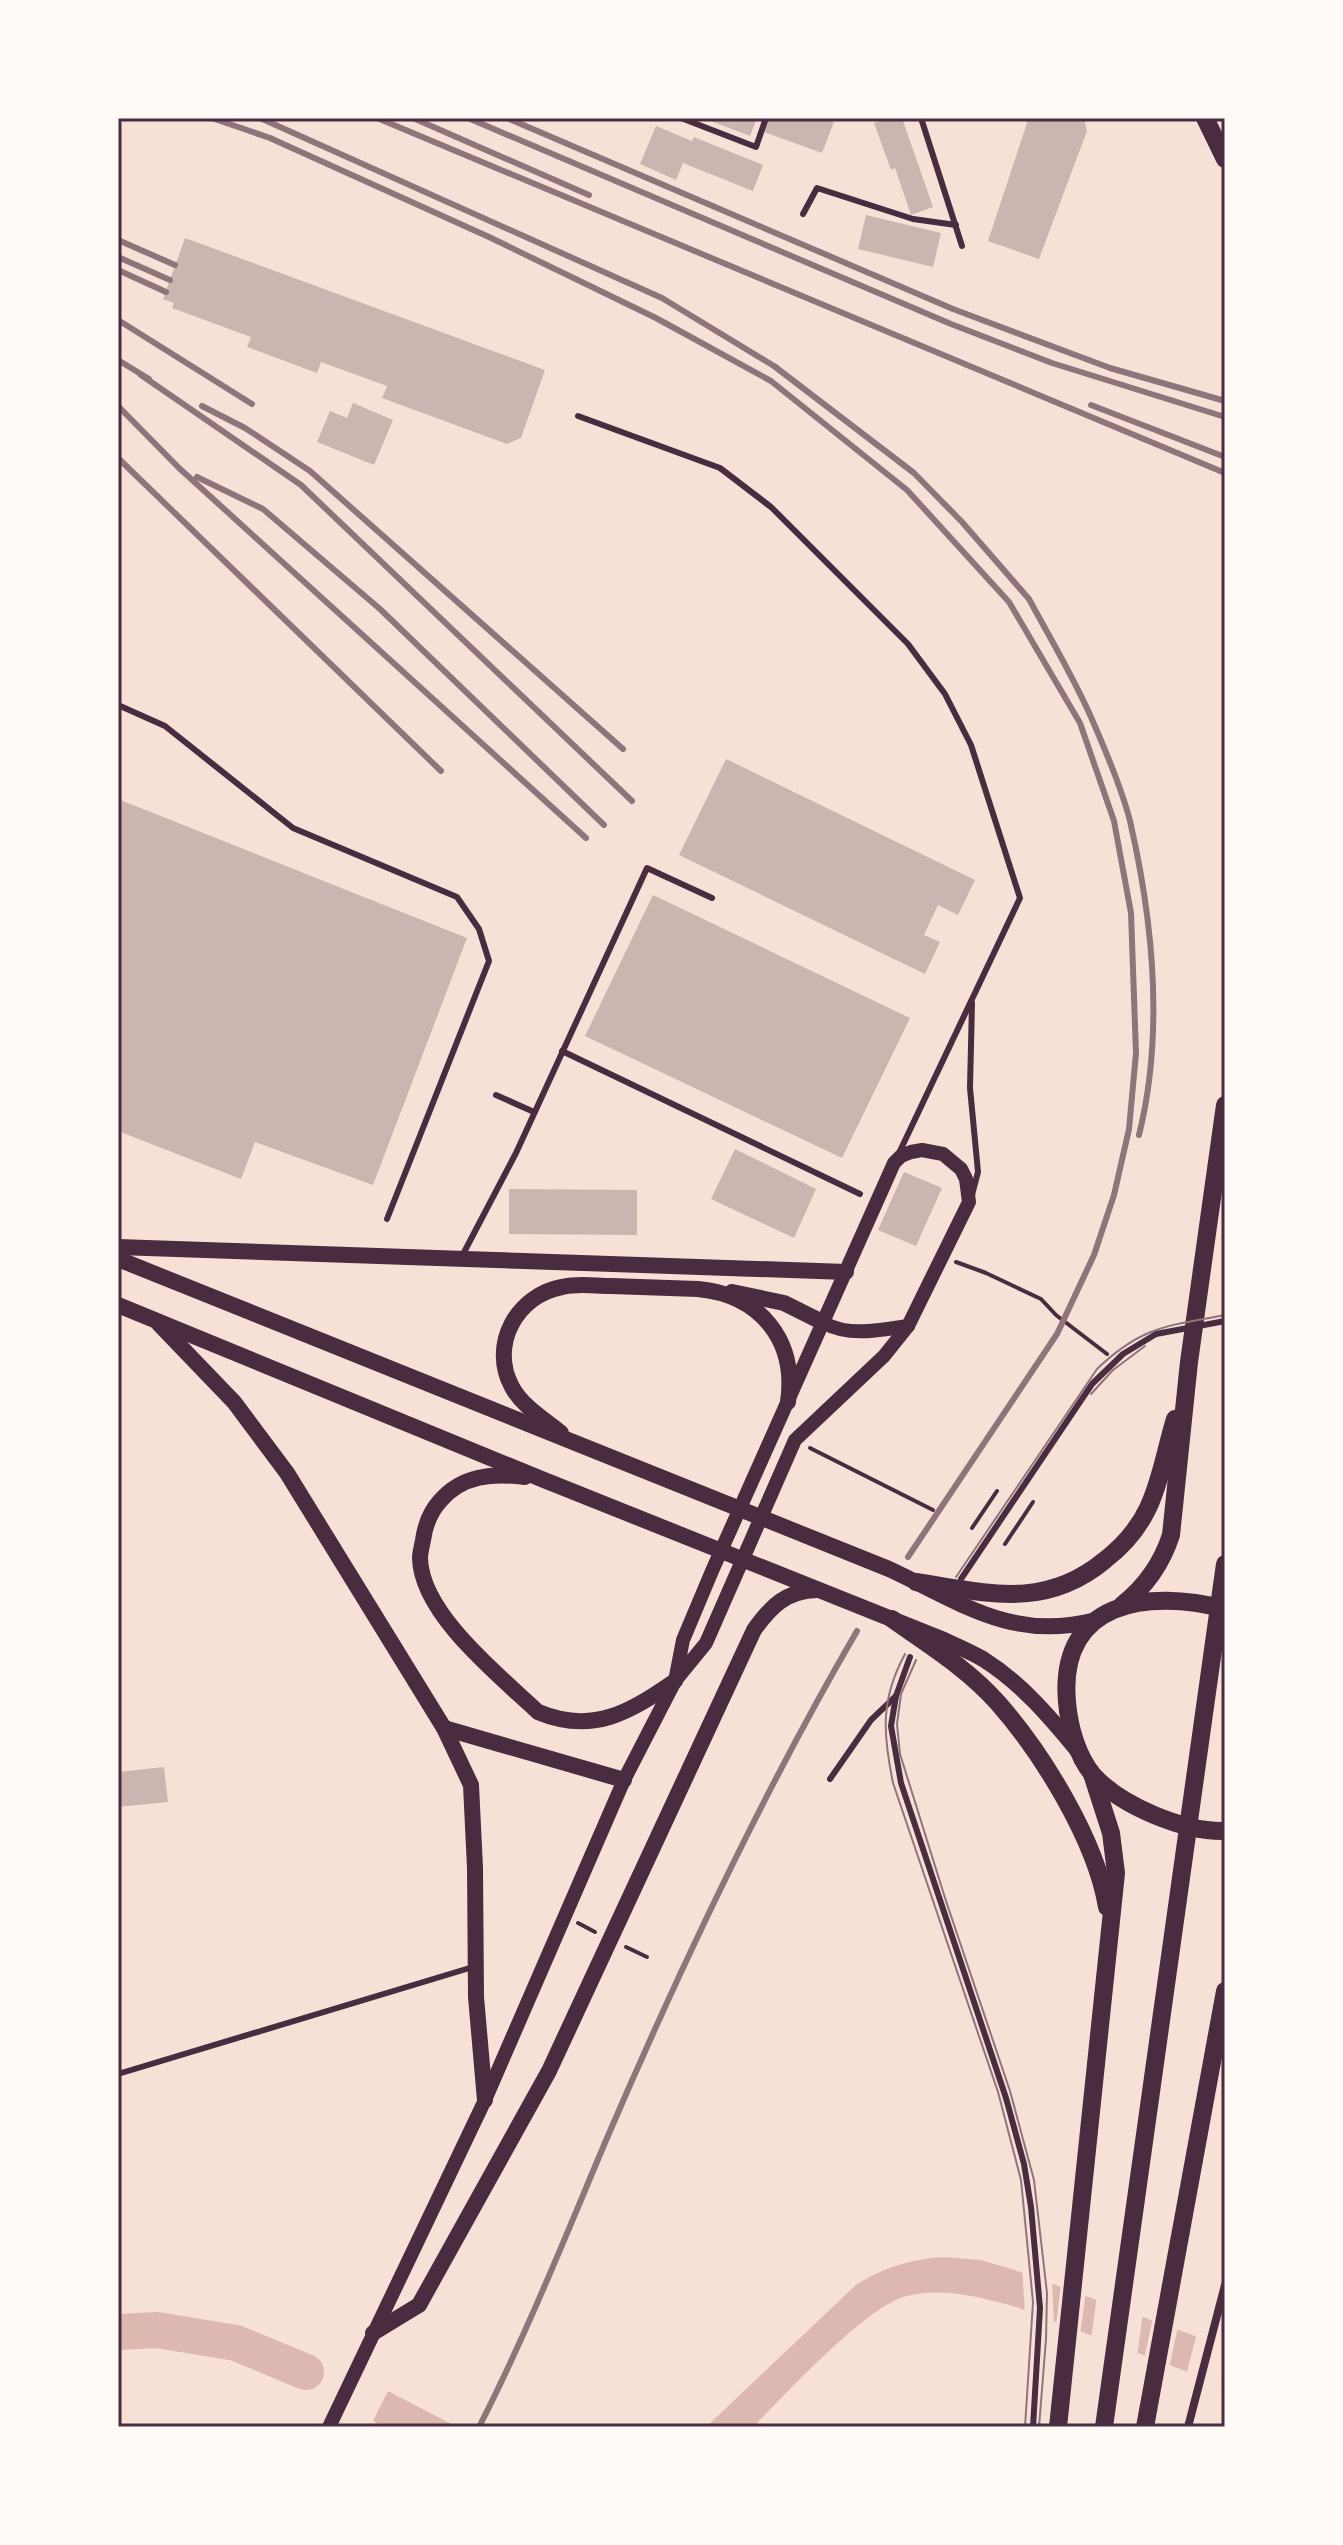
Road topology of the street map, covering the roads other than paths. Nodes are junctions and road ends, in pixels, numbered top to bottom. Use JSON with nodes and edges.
{"nodes":[{"id":1,"x":681,"y":118,"type":"edge"},
{"id":2,"x":766,"y":118,"type":"edge"},
{"id":3,"x":921,"y":118,"type":"edge"},
{"id":4,"x":1205,"y":118,"type":"edge"},
{"id":5,"x":1215,"y":118,"type":"edge"},
{"id":6,"x":1225,"y":150,"type":"edge"},
{"id":7,"x":1225,"y":159,"type":"edge"},
{"id":8,"x":803,"y":214,"type":"dead end"},
{"id":9,"x":956,"y":225,"type":"junction"},
{"id":10,"x":962,"y":246,"type":"dead end"},
{"id":11,"x":578,"y":416,"type":"dead end"},
{"id":12,"x":118,"y":705,"type":"edge"},
{"id":13,"x":712,"y":898,"type":"dead end"},
{"id":14,"x":972,"y":1000,"type":"junction"},
{"id":15,"x":562,"y":1051,"type":"junction"},
{"id":16,"x":496,"y":1095,"type":"dead end"},
{"id":17,"x":1225,"y":1105,"type":"edge"},
{"id":18,"x":534,"y":1112,"type":"junction"},
{"id":19,"x":894,"y":1163,"type":"junction"},
{"id":20,"x":860,"y":1194,"type":"dead end"},
{"id":21,"x":969,"y":1202,"type":"junction"},
{"id":22,"x":387,"y":1219,"type":"dead end"},
{"id":23,"x":118,"y":1247,"type":"edge"},
{"id":24,"x":118,"y":1259,"type":"edge"},
{"id":25,"x":460,"y":1259,"type":"junction"},
{"id":26,"x":846,"y":1272,"type":"junction"},
{"id":27,"x":698,"y":1289,"type":"junction"},
{"id":28,"x":118,"y":1305,"type":"edge"},
{"id":29,"x":155,"y":1320,"type":"junction"},
{"id":30,"x":1225,"y":1321,"type":"edge"},
{"id":31,"x":824,"y":1323,"type":"junction"},
{"id":32,"x":908,"y":1326,"type":"junction"},
{"id":33,"x":1188,"y":1368,"type":"junction"},
{"id":34,"x":788,"y":1402,"type":"junction"},
{"id":35,"x":575,"y":1445,"type":"junction"},
{"id":36,"x":544,"y":1480,"type":"junction"},
{"id":37,"x":1225,"y":1564,"type":"edge"},
{"id":38,"x":916,"y":1582,"type":"joint"},
{"id":39,"x":823,"y":1590,"type":"junction"},
{"id":40,"x":968,"y":1592,"type":"junction"},
{"id":41,"x":1122,"y":1605,"type":"junction"},
{"id":42,"x":1225,"y":1609,"type":"edge"},
{"id":43,"x":892,"y":1619,"type":"joint"},
{"id":44,"x":1092,"y":1621,"type":"junction"},
{"id":45,"x":940,"y":1646,"type":"junction"},
{"id":46,"x":910,"y":1657,"type":"dead end"},
{"id":47,"x":675,"y":1681,"type":"junction"},
{"id":48,"x":896,"y":1696,"type":"junction"},
{"id":49,"x":444,"y":1728,"type":"junction"},
{"id":50,"x":1081,"y":1755,"type":"junction"},
{"id":51,"x":1092,"y":1774,"type":"junction"},
{"id":52,"x":830,"y":1779,"type":"dead end"},
{"id":53,"x":624,"y":1780,"type":"junction"},
{"id":54,"x":1222,"y":1831,"type":"edge"},
{"id":55,"x":1109,"y":1923,"type":"junction"},
{"id":56,"x":476,"y":1966,"type":"junction"},
{"id":57,"x":1225,"y":1991,"type":"edge"},
{"id":58,"x":118,"y":2074,"type":"edge"},
{"id":59,"x":485,"y":2100,"type":"junction"},
{"id":60,"x":1225,"y":2285,"type":"edge"},
{"id":61,"x":373,"y":2333,"type":"junction"},
{"id":62,"x":329,"y":2427,"type":"edge"},
{"id":63,"x":1033,"y":2427,"type":"edge"},
{"id":64,"x":1058,"y":2427,"type":"edge"},
{"id":65,"x":1104,"y":2427,"type":"edge"},
{"id":66,"x":1145,"y":2427,"type":"edge"},
{"id":67,"x":1188,"y":2427,"type":"edge"}],
"edges":[{"from":1,"to":2,"type":"lane"},
{"from":3,"to":9,"type":"lane"},
{"from":4,"to":7,"type":"main road"},
{"from":5,"to":6,"type":"main road"},
{"from":8,"to":9,"type":"lane"},
{"from":9,"to":10,"type":"lane"},
{"from":11,"to":14,"type":"lane"},
{"from":12,"to":22,"type":"lane"},
{"from":13,"to":15,"type":"lane"},
{"from":14,"to":19,"type":"lane"},
{"from":14,"to":21,"type":"lane"},
{"from":15,"to":18,"type":"lane"},
{"from":15,"to":20,"type":"lane"},
{"from":16,"to":18,"type":"lane"},
{"from":17,"to":33,"type":"main road"},
{"from":18,"to":25,"type":"lane"},
{"from":19,"to":21,"type":"street"},
{"from":19,"to":26,"type":"street"},
{"from":21,"to":32,"type":"street"},
{"from":23,"to":25,"type":"main road"},
{"from":24,"to":35,"type":"main road"},
{"from":25,"to":26,"type":"main road"},
{"from":26,"to":31,"type":"street"},
{"from":27,"to":31,"type":"main road"},
{"from":27,"to":34,"type":"main road"},
{"from":27,"to":35,"type":"main road"},
{"from":28,"to":29,"type":"main road"},
{"from":29,"to":36,"type":"main road"},
{"from":29,"to":49,"type":"main road"},
{"from":30,"to":40,"type":"lane"},
{"from":31,"to":32,"type":"street"},
{"from":31,"to":34,"type":"street"},
{"from":32,"to":47,"type":"street"},
{"from":33,"to":40,"type":"main road"},
{"from":33,"to":41,"type":"main road"},
{"from":34,"to":47,"type":"street"},
{"from":35,"to":38,"type":"main road"},
{"from":36,"to":39,"type":"main road"},
{"from":36,"to":47,"type":"main road"},
{"from":37,"to":65,"type":"main road"},
{"from":38,"to":40,"type":"main road"},
{"from":39,"to":43,"type":"main road"},
{"from":39,"to":61,"type":"main road"},
{"from":40,"to":44,"type":"main road"},
{"from":41,"to":42,"type":"main road"},
{"from":41,"to":44,"type":"main road"},
{"from":43,"to":45,"type":"main road"},
{"from":44,"to":50,"type":"main road"},
{"from":45,"to":50,"type":"main road"},
{"from":45,"to":55,"type":"main road"},
{"from":46,"to":48,"type":"lane"},
{"from":47,"to":53,"type":"street"},
{"from":48,"to":52,"type":"lane"},
{"from":48,"to":63,"type":"lane"},
{"from":49,"to":53,"type":"main road"},
{"from":49,"to":56,"type":"main road"},
{"from":50,"to":51,"type":"main road"},
{"from":51,"to":54,"type":"main road"},
{"from":51,"to":55,"type":"main road"},
{"from":53,"to":59,"type":"street"},
{"from":55,"to":64,"type":"main road"},
{"from":56,"to":58,"type":"lane"},
{"from":56,"to":59,"type":"main road"},
{"from":57,"to":66,"type":"main road"},
{"from":59,"to":61,"type":"street"},
{"from":60,"to":67,"type":"street"},
{"from":61,"to":62,"type":"street"}]}
